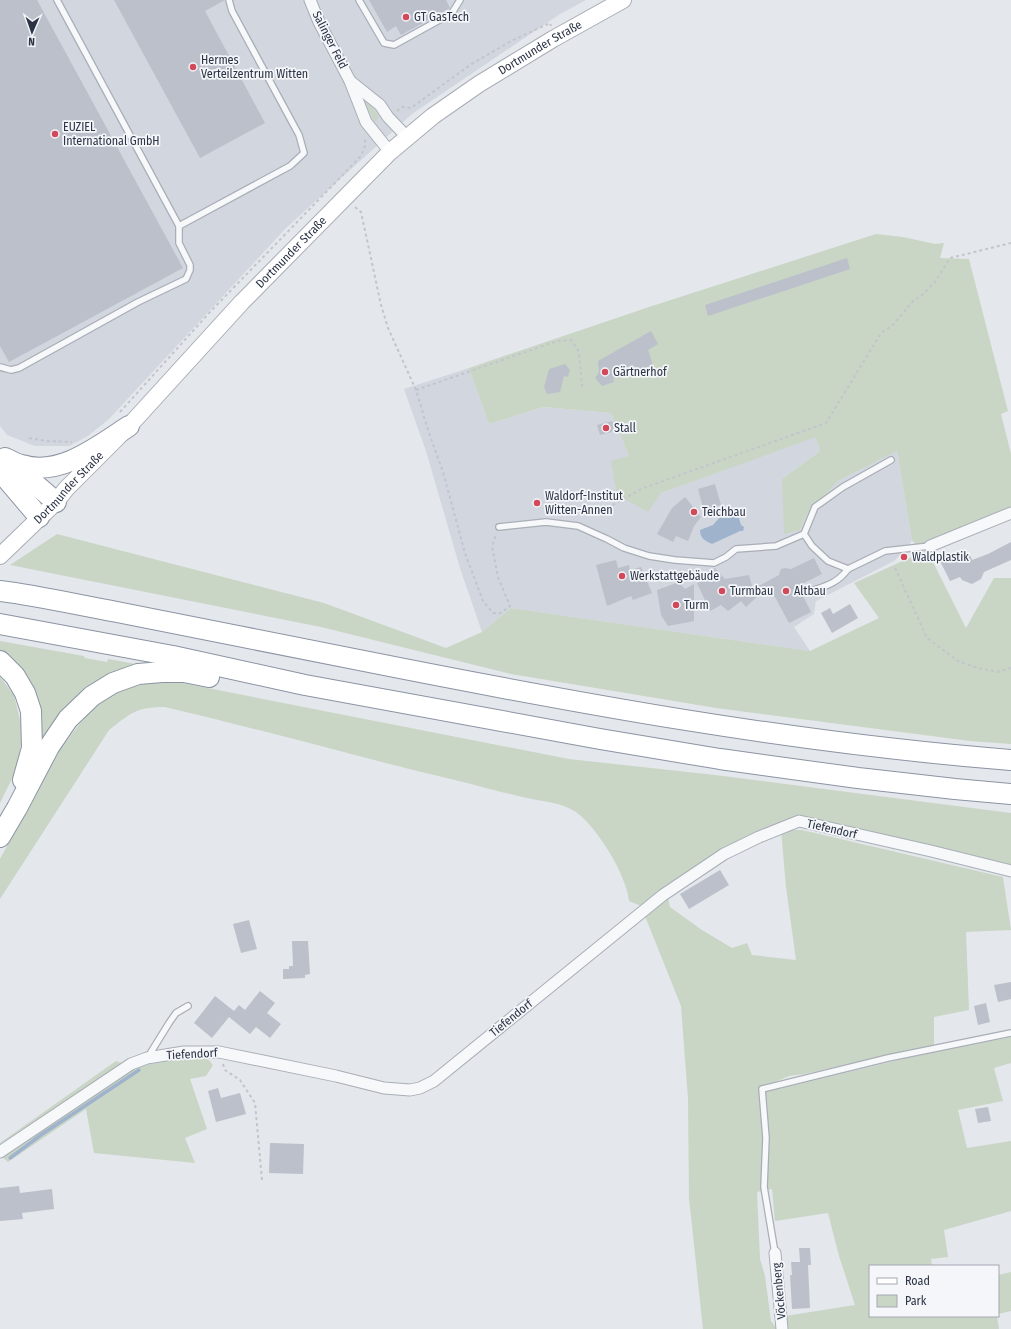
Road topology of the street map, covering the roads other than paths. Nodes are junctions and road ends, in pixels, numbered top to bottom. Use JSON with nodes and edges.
{"nodes":[{"id":1,"x":57,"y":0,"type":"edge"},
{"id":2,"x":229,"y":0,"type":"edge"},
{"id":3,"x":310,"y":0,"type":"edge"},
{"id":4,"x":359,"y":0,"type":"edge"},
{"id":5,"x":460,"y":0,"type":"edge"},
{"id":6,"x":624,"y":0,"type":"edge"},
{"id":7,"x":350,"y":80,"type":"junction"},
{"id":8,"x":407,"y":137,"type":"junction"},
{"id":9,"x":390,"y":152,"type":"junction"},
{"id":10,"x":179,"y":226,"type":"junction"},
{"id":11,"x":0,"y":367,"type":"edge"},
{"id":12,"x":129,"y":426,"type":"junction"},
{"id":13,"x":891,"y":460,"type":"dead end"},
{"id":14,"x":2,"y":461,"type":"edge"},
{"id":15,"x":56,"y":502,"type":"junction"},
{"id":16,"x":1011,"y":512,"type":"edge"},
{"id":17,"x":39,"y":517,"type":"junction"},
{"id":18,"x":499,"y":527,"type":"road end"},
{"id":19,"x":804,"y":534,"type":"junction"},
{"id":20,"x":930,"y":546,"type":"joint"},
{"id":21,"x":0,"y":556,"type":"edge"},
{"id":22,"x":848,"y":569,"type":"junction"},
{"id":23,"x":0,"y":577,"type":"edge"},
{"id":24,"x":0,"y":591,"type":"edge"},
{"id":25,"x":808,"y":592,"type":"dead end"},
{"id":26,"x":21,"y":594,"type":"junction"},
{"id":27,"x":0,"y":624,"type":"edge"},
{"id":28,"x":0,"y":661,"type":"edge"},
{"id":29,"x":305,"y":685,"type":"junction"},
{"id":30,"x":1011,"y":760,"type":"edge"},
{"id":31,"x":1011,"y":794,"type":"edge"},
{"id":32,"x":0,"y":823,"type":"edge"},
{"id":33,"x":0,"y":837,"type":"edge"},
{"id":34,"x":1011,"y":871,"type":"edge"},
{"id":35,"x":188,"y":1006,"type":"dead end"},
{"id":36,"x":1011,"y":1033,"type":"edge"},
{"id":37,"x":148,"y":1058,"type":"junction"},
{"id":38,"x":0,"y":1152,"type":"edge"},
{"id":39,"x":775,"y":1252,"type":"joint"},
{"id":40,"x":782,"y":1329,"type":"edge"}],
"edges":[{"from":1,"to":10,"type":"lane"},
{"from":2,"to":10,"type":"lane"},
{"from":3,"to":7,"type":"street","name":"Salinger Feld"},
{"from":4,"to":5,"type":"lane"},
{"from":6,"to":8,"type":"main road","name":"Dortmunder Straße"},
{"from":7,"to":8,"type":"street","name":"Salinger Feld"},
{"from":7,"to":9,"type":"street","name":"Salinger Feld"},
{"from":8,"to":9,"type":"main road","name":"Dortmunder Straße"},
{"from":9,"to":12,"type":"main road","name":"Dortmunder Straße"},
{"from":10,"to":11,"type":"lane"},
{"from":12,"to":14,"type":"highway"},
{"from":12,"to":15,"type":"main road","name":"Dortmunder Straße"},
{"from":13,"to":19,"type":"lane"},
{"from":14,"to":15,"type":"highway"},
{"from":14,"to":17,"type":"highway"},
{"from":15,"to":17,"type":"main road","name":"Dortmunder Straße"},
{"from":16,"to":20,"type":"street"},
{"from":17,"to":21,"type":"main road","name":"Dortmunder Straße"},
{"from":18,"to":19,"type":"lane"},
{"from":19,"to":22,"type":"lane"},
{"from":20,"to":22,"type":"lane"},
{"from":22,"to":25,"type":"lane"},
{"from":23,"to":26,"type":"highway"},
{"from":24,"to":26,"type":"highway"},
{"from":26,"to":30,"type":"highway"},
{"from":27,"to":29,"type":"highway"},
{"from":28,"to":32,"type":"highway"},
{"from":29,"to":31,"type":"highway"},
{"from":29,"to":33,"type":"highway"},
{"from":34,"to":37,"type":"street","name":"Tiefendorf"},
{"from":35,"to":37,"type":"lane"},
{"from":36,"to":39,"type":"lane"},
{"from":37,"to":38,"type":"street","name":"Tiefendorf"},
{"from":39,"to":40,"type":"street","name":"Vöckenberg"}]}
